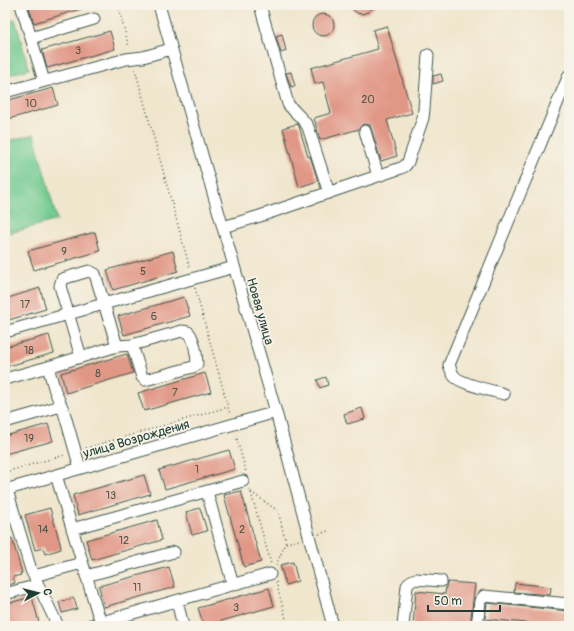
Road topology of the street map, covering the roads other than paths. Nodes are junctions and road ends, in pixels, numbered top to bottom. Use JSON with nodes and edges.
{"nodes":[{"id":1,"x":21,"y":5,"type":"edge"},
{"id":2,"x":159,"y":5,"type":"edge"},
{"id":3,"x":260,"y":5,"type":"edge"},
{"id":4,"x":94,"y":19,"type":"dead end"},
{"id":5,"x":31,"y":38,"type":"junction"},
{"id":6,"x":171,"y":49,"type":"junction"},
{"id":7,"x":428,"y":55,"type":"dead end"},
{"id":8,"x":569,"y":76,"type":"edge"},
{"id":9,"x":44,"y":81,"type":"junction"},
{"id":10,"x":5,"y":92,"type":"edge"},
{"id":11,"x":365,"y":132,"type":"dead end"},
{"id":12,"x":378,"y":176,"type":"junction"},
{"id":13,"x":329,"y":193,"type":"junction"},
{"id":14,"x":223,"y":227,"type":"junction"},
{"id":15,"x":234,"y":267,"type":"junction"},
{"id":16,"x":104,"y":304,"type":"junction"},
{"id":17,"x":68,"y":313,"type":"junction"},
{"id":18,"x":5,"y":332,"type":"edge"},
{"id":19,"x":132,"y":345,"type":"junction"},
{"id":20,"x":117,"y":346,"type":"junction"},
{"id":21,"x":81,"y":357,"type":"junction"},
{"id":22,"x":48,"y":367,"type":"junction"},
{"id":23,"x":5,"y":379,"type":"edge"},
{"id":24,"x":504,"y":394,"type":"dead end"},
{"id":25,"x":61,"y":406,"type":"junction"},
{"id":26,"x":276,"y":412,"type":"junction"},
{"id":27,"x":5,"y":422,"type":"edge"},
{"id":28,"x":80,"y":468,"type":"junction"},
{"id":29,"x":56,"y":475,"type":"junction"},
{"id":30,"x":246,"y":481,"type":"road end"},
{"id":31,"x":6,"y":490,"type":"edge"},
{"id":32,"x":207,"y":492,"type":"junction"},
{"id":33,"x":72,"y":529,"type":"junction"},
{"id":34,"x":174,"y":552,"type":"dead end"},
{"id":35,"x":82,"y":563,"type":"junction"},
{"id":36,"x":273,"y":571,"type":"road end"},
{"id":37,"x":86,"y":576,"type":"junction"},
{"id":38,"x":36,"y":580,"type":"junction"},
{"id":39,"x":441,"y":581,"type":"dead end"},
{"id":40,"x":233,"y":584,"type":"junction"},
{"id":41,"x":5,"y":594,"type":"edge"},
{"id":42,"x":177,"y":601,"type":"junction"},
{"id":43,"x":569,"y":604,"type":"edge"},
{"id":44,"x":102,"y":624,"type":"edge"},
{"id":45,"x":58,"y":626,"type":"edge"},
{"id":46,"x":88,"y":626,"type":"edge"},
{"id":47,"x":184,"y":626,"type":"edge"},
{"id":48,"x":333,"y":626,"type":"edge"},
{"id":49,"x":403,"y":626,"type":"edge"},
{"id":50,"x":477,"y":626,"type":"edge"}],
"edges":[{"from":1,"to":5,"type":"street"},
{"from":2,"to":6,"type":"street","name":"Новая улица"},
{"from":3,"to":13,"type":"street"},
{"from":4,"to":5,"type":"street"},
{"from":5,"to":9,"type":"street"},
{"from":6,"to":9,"type":"street"},
{"from":6,"to":14,"type":"street","name":"Новая улица"},
{"from":7,"to":12,"type":"street"},
{"from":8,"to":24,"type":"street"},
{"from":9,"to":10,"type":"street"},
{"from":11,"to":12,"type":"street"},
{"from":12,"to":13,"type":"street"},
{"from":13,"to":14,"type":"street"},
{"from":14,"to":15,"type":"street","name":"Новая улица"},
{"from":15,"to":16,"type":"street"},
{"from":15,"to":26,"type":"street","name":"Новая улица"},
{"from":16,"to":17,"type":"street"},
{"from":16,"to":17,"type":"street"},
{"from":16,"to":20,"type":"street"},
{"from":17,"to":18,"type":"street"},
{"from":17,"to":21,"type":"street"},
{"from":19,"to":19,"type":"street"},
{"from":19,"to":20,"type":"street"},
{"from":20,"to":21,"type":"street"},
{"from":21,"to":22,"type":"street"},
{"from":22,"to":23,"type":"street"},
{"from":22,"to":25,"type":"street"},
{"from":25,"to":27,"type":"street"},
{"from":25,"to":28,"type":"street"},
{"from":26,"to":28,"type":"street","name":"улица Возрождения"},
{"from":26,"to":48,"type":"street","name":"Новая улица"},
{"from":28,"to":29,"type":"street","name":"улица Возрождения"},
{"from":29,"to":31,"type":"street","name":"улица Возрождения"},
{"from":29,"to":33,"type":"street"},
{"from":30,"to":32,"type":"street"},
{"from":31,"to":38,"type":"street"},
{"from":32,"to":33,"type":"street"},
{"from":32,"to":40,"type":"street"},
{"from":33,"to":35,"type":"street"},
{"from":34,"to":37,"type":"street"},
{"from":35,"to":37,"type":"street"},
{"from":35,"to":38,"type":"street"},
{"from":36,"to":40,"type":"street"},
{"from":37,"to":44,"type":"street"},
{"from":38,"to":41,"type":"street"},
{"from":38,"to":45,"type":"street"},
{"from":39,"to":49,"type":"street"},
{"from":40,"to":42,"type":"street"},
{"from":42,"to":44,"type":"street"},
{"from":42,"to":47,"type":"street"},
{"from":43,"to":50,"type":"street"},
{"from":44,"to":46,"type":"street"}]}
